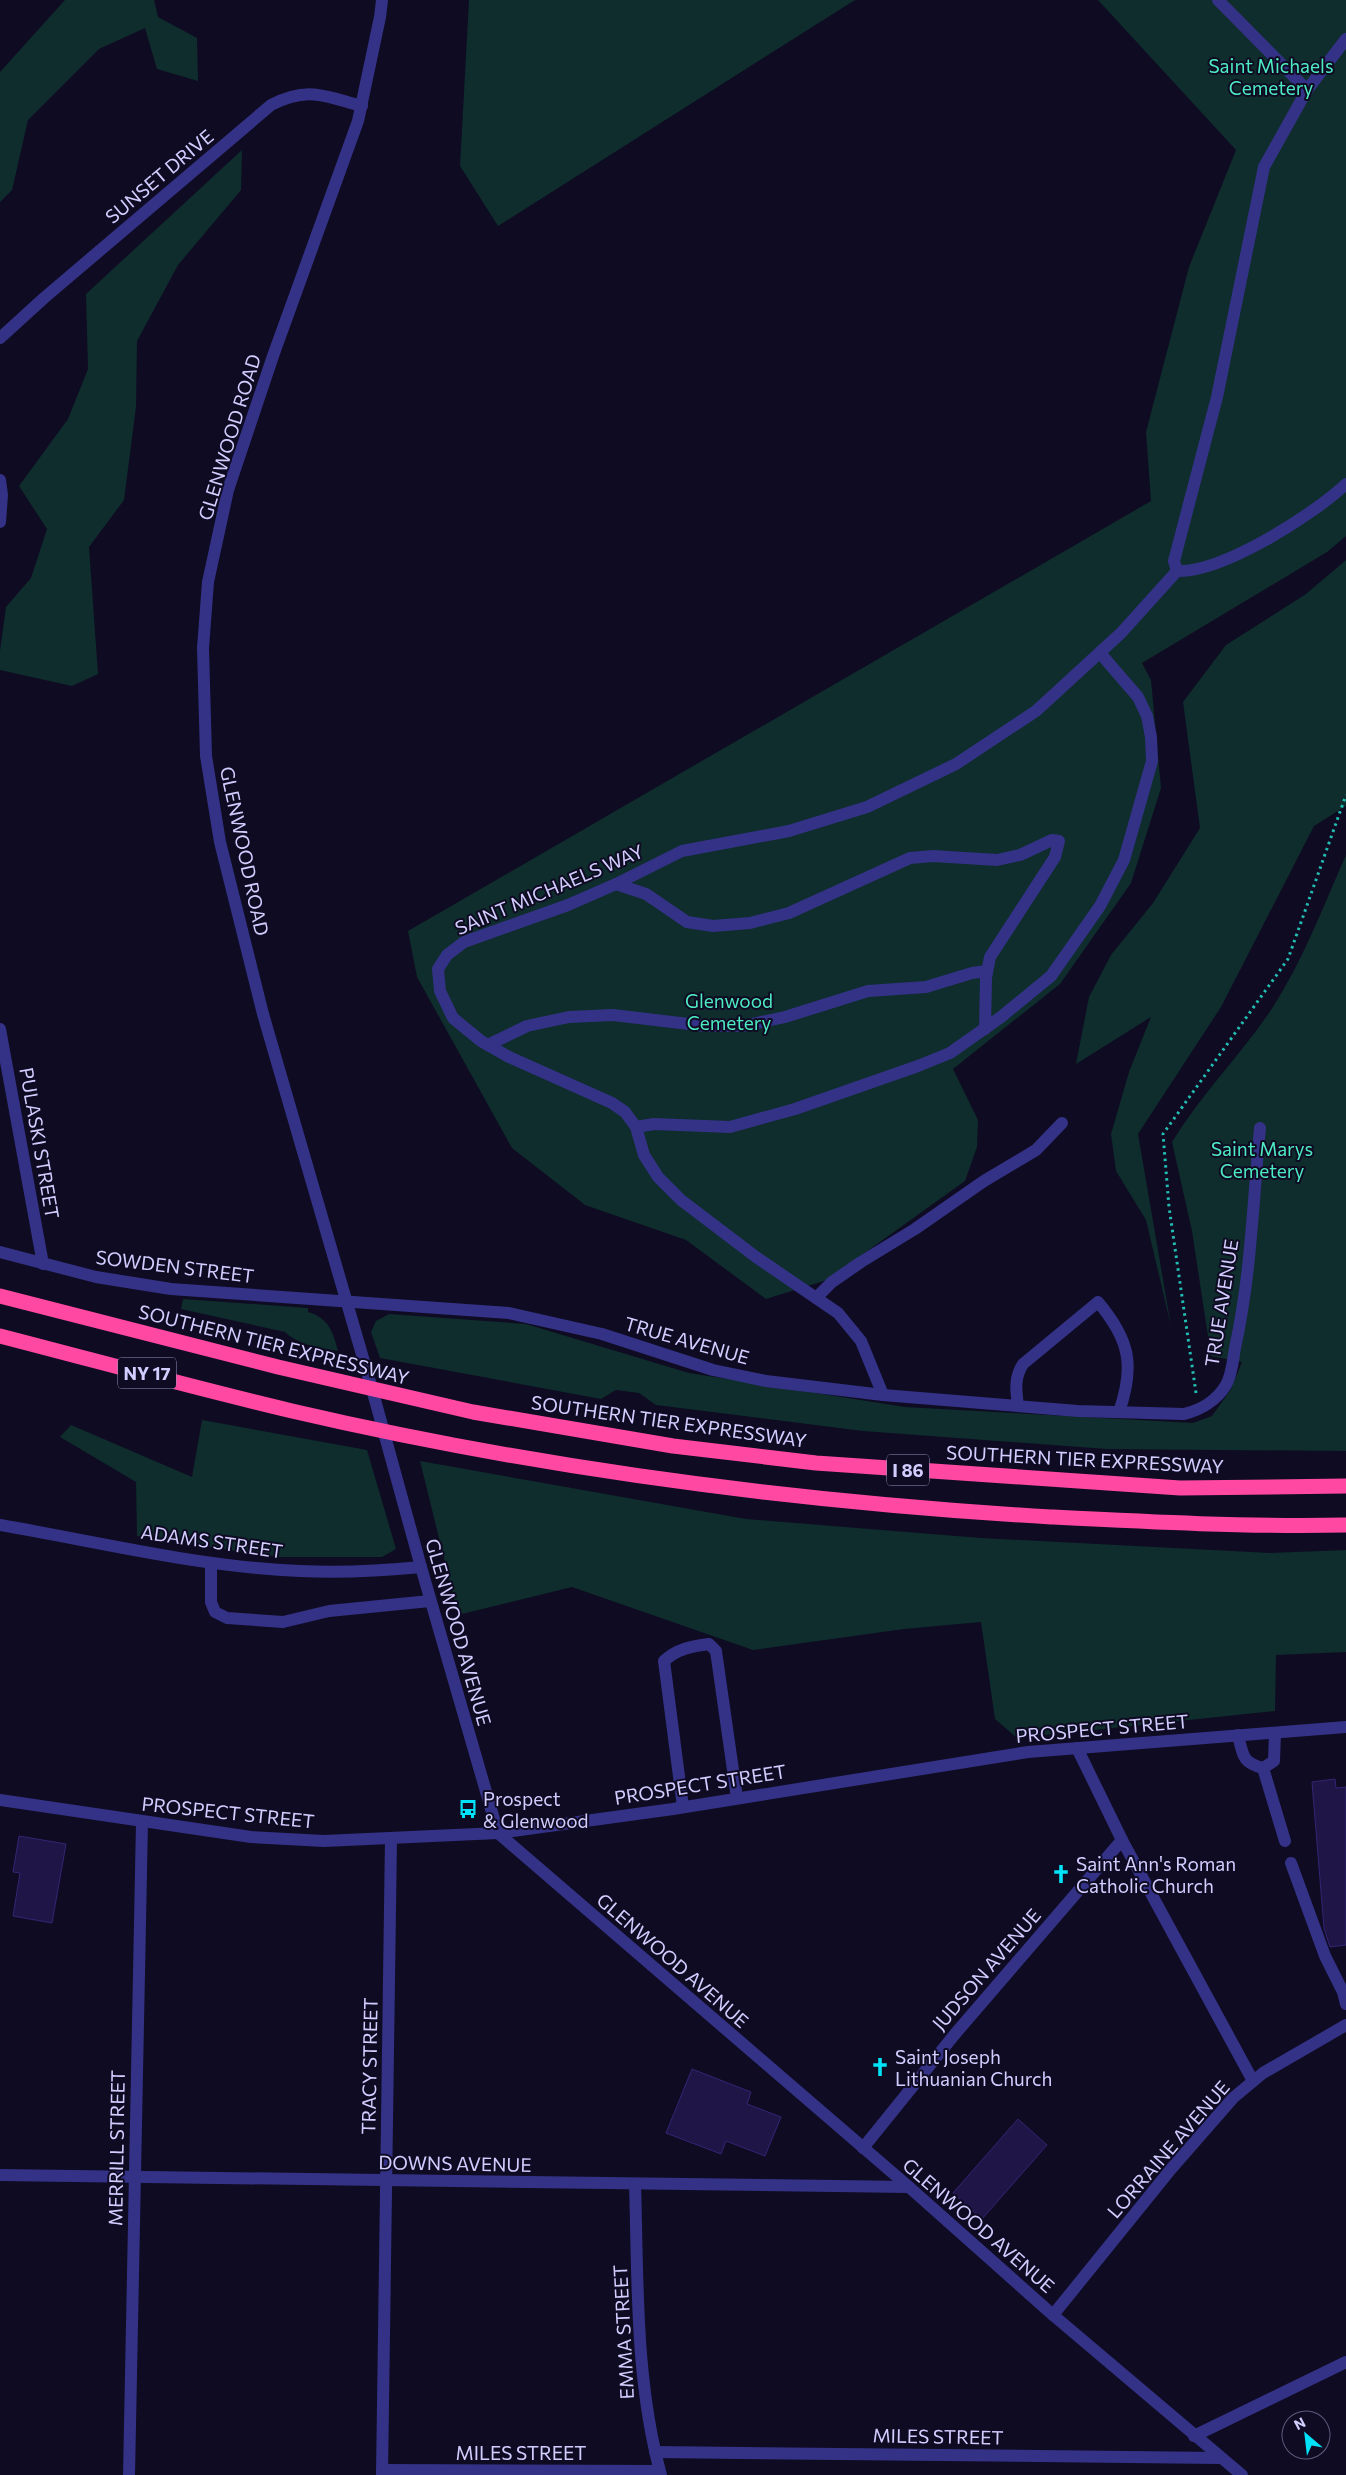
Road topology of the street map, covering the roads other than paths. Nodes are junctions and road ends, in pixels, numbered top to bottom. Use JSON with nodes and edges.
{"nodes":[{"id":1,"x":382,"y":0,"type":"edge"},
{"id":2,"x":1218,"y":0,"type":"edge"},
{"id":3,"x":1346,"y":39,"type":"edge"},
{"id":4,"x":1307,"y":90,"type":"junction"},
{"id":5,"x":362,"y":106,"type":"junction"},
{"id":6,"x":0,"y":338,"type":"edge"},
{"id":7,"x":0,"y":480,"type":"edge"},
{"id":8,"x":1346,"y":484,"type":"edge"},
{"id":9,"x":0,"y":522,"type":"edge"},
{"id":10,"x":1177,"y":571,"type":"junction"},
{"id":11,"x":1100,"y":653,"type":"junction"},
{"id":12,"x":616,"y":884,"type":"junction"},
{"id":13,"x":987,"y":971,"type":"junction"},
{"id":14,"x":0,"y":1029,"type":"edge"},
{"id":15,"x":985,"y":1029,"type":"junction"},
{"id":16,"x":488,"y":1045,"type":"junction"},
{"id":17,"x":1062,"y":1123,"type":"dead end"},
{"id":18,"x":636,"y":1127,"type":"junction"},
{"id":19,"x":1260,"y":1128,"type":"dead end"},
{"id":20,"x":0,"y":1252,"type":"edge"},
{"id":21,"x":43,"y":1264,"type":"junction"},
{"id":22,"x":0,"y":1296,"type":"edge"},
{"id":23,"x":816,"y":1298,"type":"junction"},
{"id":24,"x":347,"y":1302,"type":"junction"},
{"id":25,"x":0,"y":1336,"type":"edge"},
{"id":26,"x":883,"y":1395,"type":"junction"},
{"id":27,"x":1018,"y":1406,"type":"junction"},
{"id":28,"x":473,"y":1412,"type":"joint"},
{"id":29,"x":1119,"y":1412,"type":"junction"},
{"id":30,"x":484,"y":1450,"type":"joint"},
{"id":31,"x":1346,"y":1486,"type":"edge"},
{"id":32,"x":0,"y":1525,"type":"edge"},
{"id":33,"x":1346,"y":1525,"type":"edge"},
{"id":34,"x":211,"y":1563,"type":"junction"},
{"id":35,"x":421,"y":1567,"type":"junction"},
{"id":36,"x":430,"y":1601,"type":"junction"},
{"id":37,"x":1346,"y":1727,"type":"edge"},
{"id":38,"x":1275,"y":1733,"type":"junction"},
{"id":39,"x":1238,"y":1735,"type":"junction"},
{"id":40,"x":1077,"y":1748,"type":"junction"},
{"id":41,"x":1263,"y":1768,"type":"junction"},
{"id":42,"x":736,"y":1798,"type":"junction"},
{"id":43,"x":0,"y":1800,"type":"edge"},
{"id":44,"x":684,"y":1807,"type":"junction"},
{"id":45,"x":142,"y":1822,"type":"junction"},
{"id":46,"x":498,"y":1833,"type":"junction"},
{"id":47,"x":391,"y":1838,"type":"junction"},
{"id":48,"x":1122,"y":1840,"type":"junction"},
{"id":49,"x":1285,"y":1840,"type":"dead end"},
{"id":50,"x":1292,"y":1863,"type":"dead end"},
{"id":51,"x":1346,"y":2004,"type":"edge"},
{"id":52,"x":1346,"y":2025,"type":"edge"},
{"id":53,"x":1252,"y":2081,"type":"junction"},
{"id":54,"x":863,"y":2148,"type":"junction"},
{"id":55,"x":0,"y":2176,"type":"edge"},
{"id":56,"x":135,"y":2178,"type":"junction"},
{"id":57,"x":386,"y":2181,"type":"junction"},
{"id":58,"x":635,"y":2184,"type":"junction"},
{"id":59,"x":909,"y":2187,"type":"junction"},
{"id":60,"x":1053,"y":2315,"type":"junction"},
{"id":61,"x":1346,"y":2362,"type":"edge"},
{"id":62,"x":1194,"y":2436,"type":"junction"},
{"id":63,"x":656,"y":2452,"type":"junction"},
{"id":64,"x":1220,"y":2458,"type":"junction"},
{"id":65,"x":382,"y":2472,"type":"edge"},
{"id":66,"x":660,"y":2473,"type":"edge"},
{"id":67,"x":129,"y":2475,"type":"edge"},
{"id":68,"x":1242,"y":2475,"type":"edge"}],
"edges":[{"from":1,"to":5,"type":"street","name":"GLENWOOD ROAD"},
{"from":2,"to":4,"type":"street"},
{"from":3,"to":4,"type":"street"},
{"from":4,"to":10,"type":"street"},
{"from":5,"to":6,"type":"street","name":"SUNSET DRIVE"},
{"from":5,"to":24,"type":"street","name":"GLENWOOD ROAD"},
{"from":7,"to":9,"type":"street"},
{"from":8,"to":10,"type":"street"},
{"from":10,"to":11,"type":"street","name":"SAINT MICHAELS WAY"},
{"from":11,"to":12,"type":"street","name":"SAINT MICHAELS WAY"},
{"from":11,"to":15,"type":"street"},
{"from":12,"to":13,"type":"street"},
{"from":12,"to":16,"type":"street","name":"SAINT MICHAELS WAY"},
{"from":13,"to":15,"type":"street"},
{"from":13,"to":16,"type":"street"},
{"from":14,"to":21,"type":"street","name":"PULASKI STREET"},
{"from":15,"to":18,"type":"street"},
{"from":16,"to":18,"type":"street","name":"SAINT MICHAELS WAY"},
{"from":17,"to":23,"type":"street"},
{"from":18,"to":23,"type":"street","name":"SAINT MICHAELS WAY"},
{"from":19,"to":29,"type":"street","name":"TRUE AVENUE"},
{"from":20,"to":21,"type":"street","name":"SOWDEN STREET"},
{"from":21,"to":24,"type":"street","name":"SOWDEN STREET"},
{"from":22,"to":28,"type":"highway","name":"SOUTHERN TIER EXPRESSWAY","number":"NY 17"},
{"from":23,"to":26,"type":"street","name":"SAINT MICHAELS WAY"},
{"from":24,"to":26,"type":"street","name":"TRUE AVENUE"},
{"from":24,"to":35,"type":"street","name":"GLENWOOD AVENUE"},
{"from":25,"to":30,"type":"highway","number":"NY 17"},
{"from":26,"to":27,"type":"street","name":"TRUE AVENUE"},
{"from":27,"to":29,"type":"street","name":"TRUE AVENUE"},
{"from":27,"to":29,"type":"street"},
{"from":28,"to":31,"type":"highway","name":"SOUTHERN TIER EXPRESSWAY","number":"I 86"},
{"from":30,"to":33,"type":"highway","number":"I 86"},
{"from":32,"to":34,"type":"street","name":"ADAMS STREET"},
{"from":34,"to":35,"type":"street","name":"ADAMS STREET"},
{"from":34,"to":36,"type":"street"},
{"from":35,"to":36,"type":"street","name":"GLENWOOD AVENUE"},
{"from":36,"to":46,"type":"street","name":"GLENWOOD AVENUE"},
{"from":37,"to":38,"type":"street","name":"PROSPECT STREET"},
{"from":38,"to":39,"type":"street","name":"PROSPECT STREET"},
{"from":38,"to":41,"type":"street"},
{"from":39,"to":40,"type":"street","name":"PROSPECT STREET"},
{"from":39,"to":41,"type":"street"},
{"from":40,"to":42,"type":"street","name":"PROSPECT STREET"},
{"from":40,"to":48,"type":"street","name":"LORRAINE AVENUE"},
{"from":41,"to":49,"type":"street"},
{"from":42,"to":44,"type":"street","name":"PROSPECT STREET"},
{"from":42,"to":44,"type":"street"},
{"from":43,"to":45,"type":"street","name":"PROSPECT STREET"},
{"from":44,"to":46,"type":"street","name":"PROSPECT STREET"},
{"from":45,"to":47,"type":"street","name":"PROSPECT STREET"},
{"from":45,"to":56,"type":"street","name":"MERRILL STREET"},
{"from":46,"to":47,"type":"street","name":"PROSPECT STREET"},
{"from":46,"to":54,"type":"street","name":"GLENWOOD AVENUE"},
{"from":47,"to":57,"type":"street","name":"TRACY STREET"},
{"from":48,"to":53,"type":"street","name":"LORRAINE AVENUE"},
{"from":48,"to":54,"type":"street","name":"JUDSON AVENUE"},
{"from":50,"to":51,"type":"street"},
{"from":52,"to":53,"type":"street"},
{"from":53,"to":60,"type":"street","name":"LORRAINE AVENUE"},
{"from":54,"to":59,"type":"street","name":"GLENWOOD AVENUE"},
{"from":55,"to":56,"type":"street","name":"DOWNS AVENUE"},
{"from":56,"to":57,"type":"street","name":"DOWNS AVENUE"},
{"from":56,"to":67,"type":"street","name":"MERRILL STREET"},
{"from":57,"to":58,"type":"street","name":"DOWNS AVENUE"},
{"from":57,"to":65,"type":"street","name":"TRACY STREET"},
{"from":58,"to":59,"type":"street","name":"DOWNS AVENUE"},
{"from":58,"to":63,"type":"street","name":"EMMA STREET"},
{"from":59,"to":60,"type":"street","name":"GLENWOOD AVENUE"},
{"from":60,"to":62,"type":"street","name":"GLENWOOD AVENUE"},
{"from":61,"to":62,"type":"street"},
{"from":62,"to":64,"type":"street","name":"GLENWOOD AVENUE"},
{"from":63,"to":64,"type":"street","name":"MILES STREET"},
{"from":63,"to":66,"type":"street","name":"EMMA STREET"},
{"from":64,"to":68,"type":"street","name":"GLENWOOD AVENUE"},
{"from":65,"to":66,"type":"street","name":"MILES STREET"}]}
